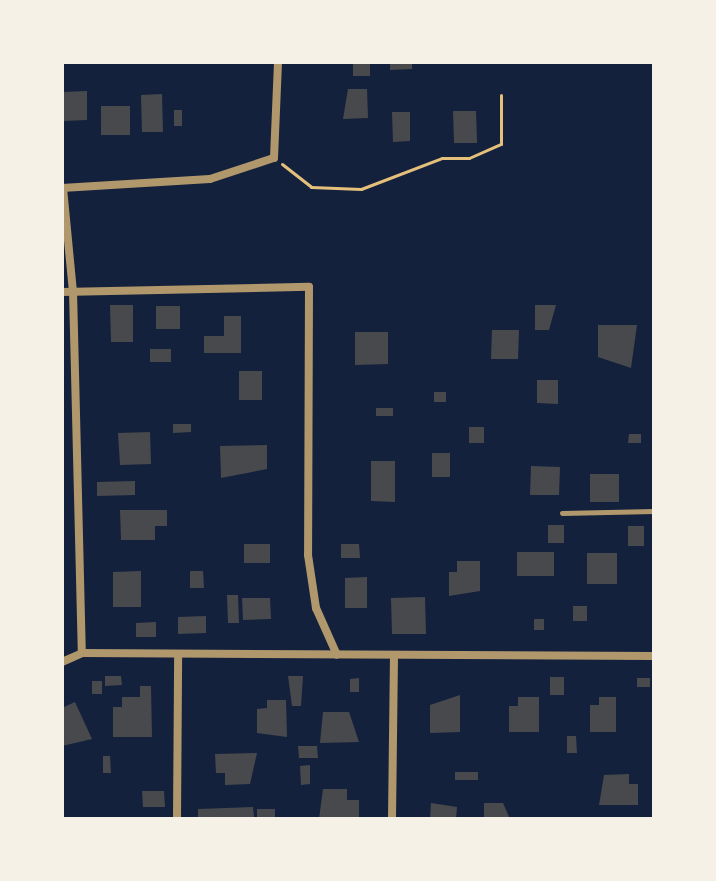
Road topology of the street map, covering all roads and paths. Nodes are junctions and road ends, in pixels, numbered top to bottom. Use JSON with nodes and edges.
{"nodes":[{"id":1,"x":278,"y":62,"type":"edge"},
{"id":2,"x":501,"y":95,"type":"dead end"},
{"id":3,"x":274,"y":158,"type":"junction"},
{"id":4,"x":62,"y":188,"type":"edge"},
{"id":5,"x":73,"y":291,"type":"junction"},
{"id":6,"x":62,"y":292,"type":"edge"},
{"id":7,"x":654,"y":511,"type":"edge"},
{"id":8,"x":562,"y":513,"type":"dead end"},
{"id":9,"x":82,"y":653,"type":"junction"},
{"id":10,"x":337,"y":655,"type":"junction"},
{"id":11,"x":394,"y":656,"type":"junction"},
{"id":12,"x":654,"y":656,"type":"edge"},
{"id":13,"x":178,"y":657,"type":"junction"},
{"id":14,"x":62,"y":662,"type":"edge"},
{"id":15,"x":177,"y":819,"type":"edge"},
{"id":16,"x":392,"y":819,"type":"edge"}],
"edges":[{"from":1,"to":3,"type":"street"},
{"from":2,"to":3,"type":"path"},
{"from":3,"to":4,"type":"street"},
{"from":4,"to":5,"type":"street"},
{"from":5,"to":6,"type":"street"},
{"from":5,"to":9,"type":"street"},
{"from":5,"to":10,"type":"street"},
{"from":7,"to":8,"type":"lane"},
{"from":9,"to":13,"type":"street"},
{"from":9,"to":14,"type":"street"},
{"from":10,"to":11,"type":"street"},
{"from":10,"to":13,"type":"street"},
{"from":11,"to":12,"type":"street"},
{"from":11,"to":16,"type":"street"},
{"from":13,"to":15,"type":"street"}]}
